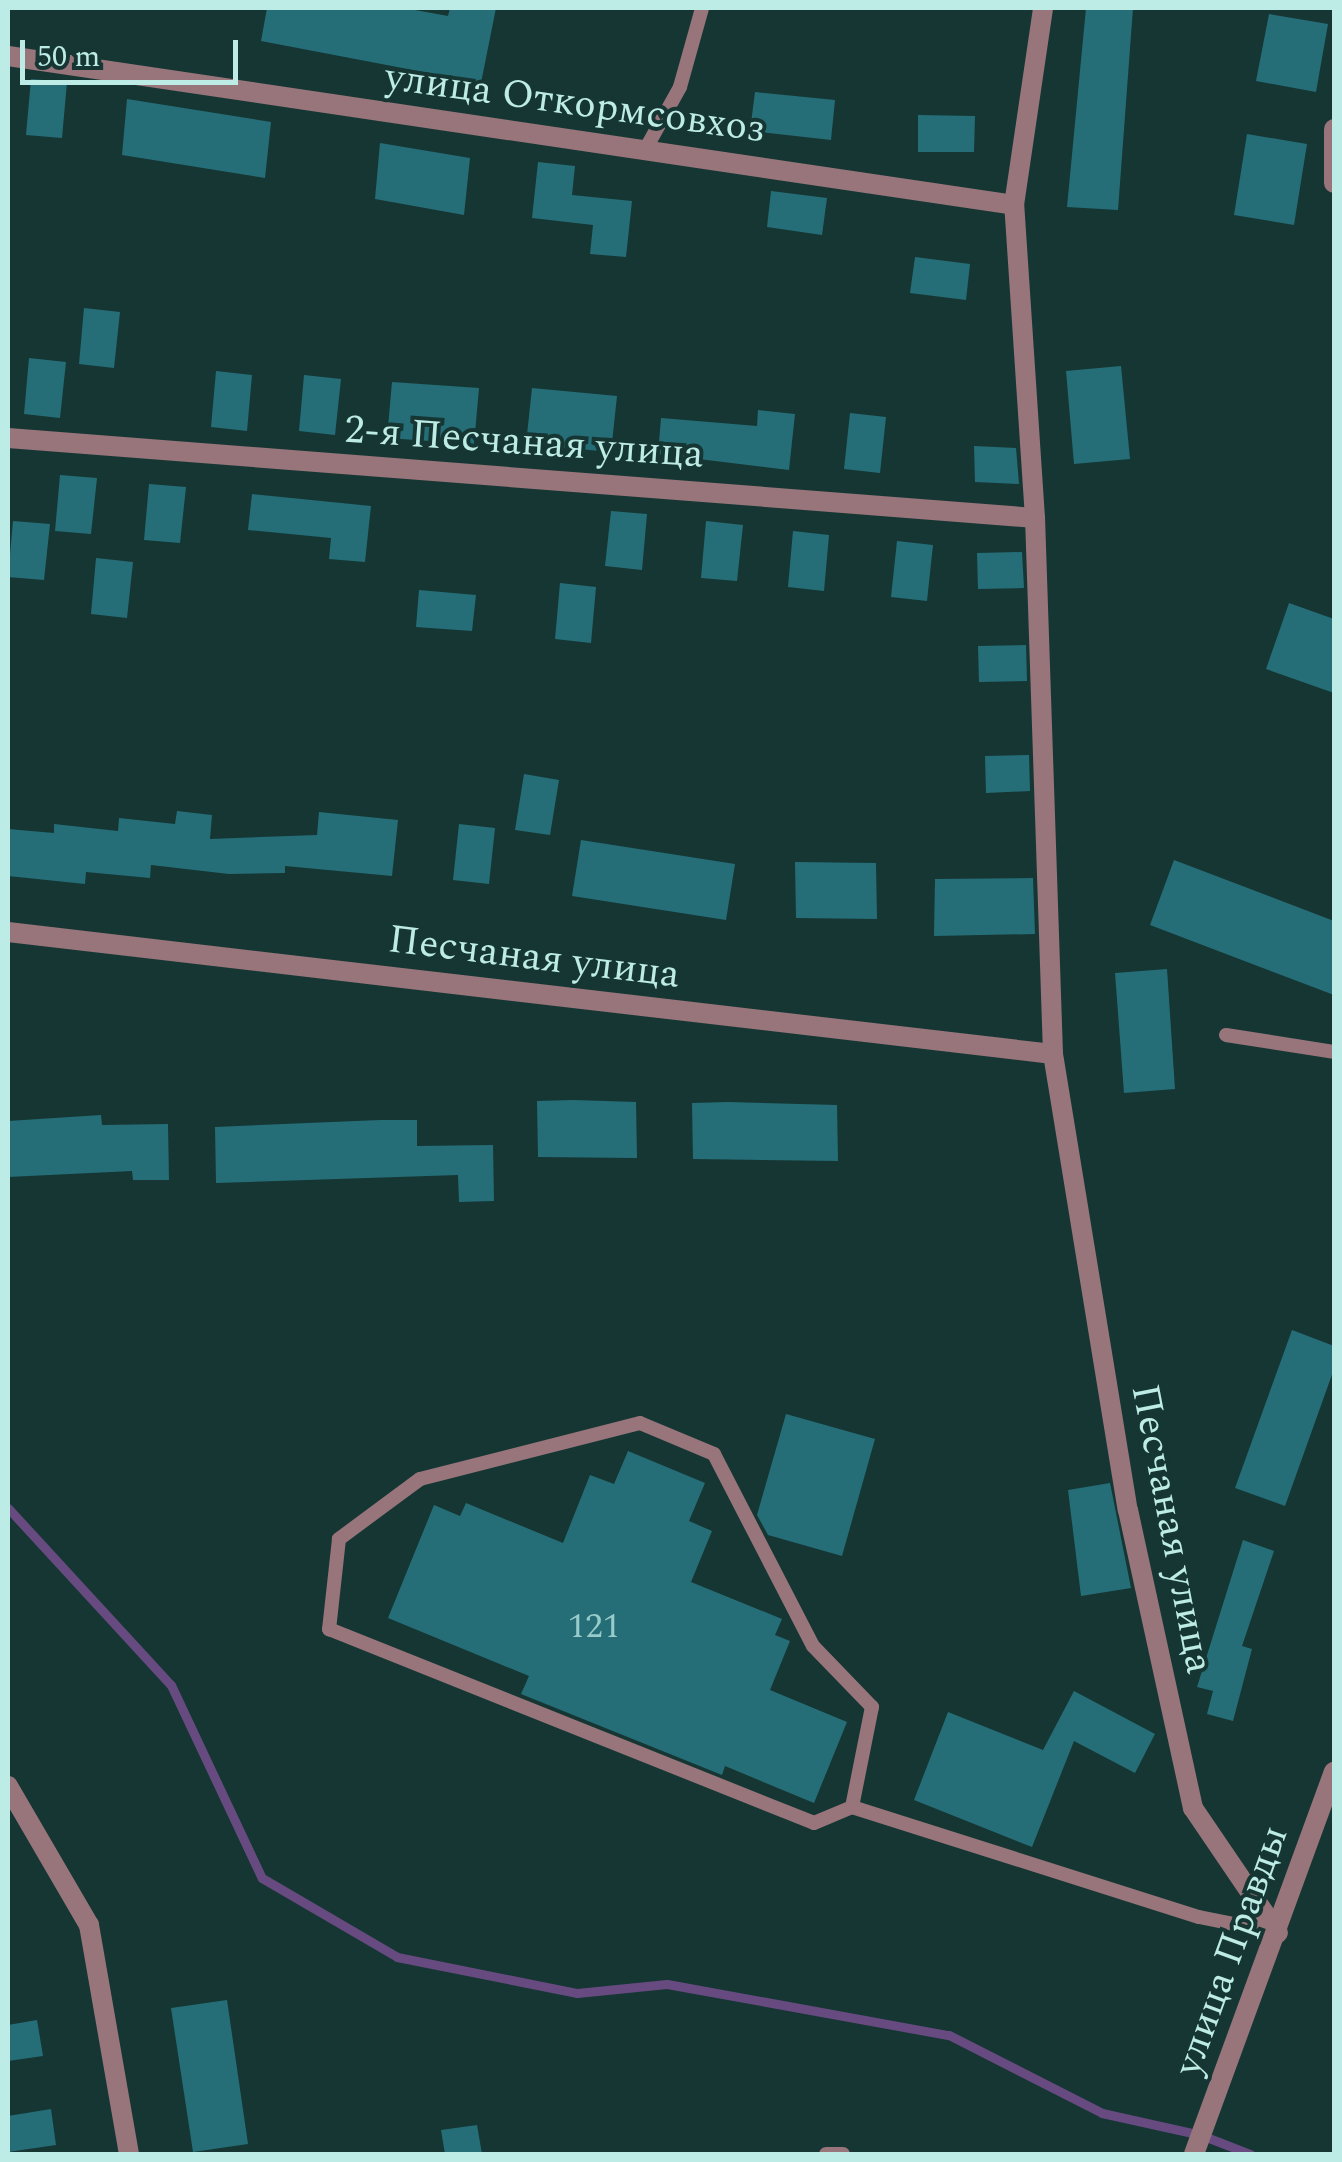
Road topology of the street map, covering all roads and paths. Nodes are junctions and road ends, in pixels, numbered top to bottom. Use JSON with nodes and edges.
{"nodes":[{"id":1,"x":702,"y":8,"type":"edge"},
{"id":2,"x":1043,"y":8,"type":"edge"},
{"id":3,"x":8,"y":56,"type":"edge"},
{"id":4,"x":1334,"y":129,"type":"edge"},
{"id":5,"x":645,"y":150,"type":"junction"},
{"id":6,"x":1334,"y":183,"type":"edge"},
{"id":7,"x":1014,"y":204,"type":"junction"},
{"id":8,"x":8,"y":438,"type":"edge"},
{"id":9,"x":1036,"y":518,"type":"junction"},
{"id":10,"x":8,"y":932,"type":"edge"},
{"id":11,"x":1226,"y":1035,"type":"dead end"},
{"id":12,"x":1334,"y":1052,"type":"edge"},
{"id":13,"x":1053,"y":1054,"type":"junction"},
{"id":14,"x":1334,"y":1772,"type":"edge"},
{"id":15,"x":8,"y":1786,"type":"edge"},
{"id":16,"x":852,"y":1807,"type":"junction"},
{"id":17,"x":1278,"y":1933,"type":"junction"},
{"id":18,"x":128,"y":2154,"type":"edge"},
{"id":19,"x":826,"y":2154,"type":"edge"},
{"id":20,"x":843,"y":2154,"type":"edge"},
{"id":21,"x":1194,"y":2154,"type":"edge"}],
"edges":[{"from":1,"to":5,"type":"lane"},
{"from":2,"to":7,"type":"street"},
{"from":3,"to":5,"type":"street","name":"улица Откормсовхоз"},
{"from":4,"to":6,"type":"street"},
{"from":5,"to":7,"type":"street","name":"улица Откормсовхоз"},
{"from":7,"to":9,"type":"street"},
{"from":8,"to":9,"type":"street","name":"2-я Песчаная улица"},
{"from":9,"to":13,"type":"street","name":"Песчаная улица"},
{"from":10,"to":13,"type":"street","name":"Песчаная улица"},
{"from":11,"to":12,"type":"lane"},
{"from":13,"to":17,"type":"street","name":"Песчаная улица"},
{"from":14,"to":17,"type":"street","name":"улица Правды"},
{"from":15,"to":18,"type":"street"},
{"from":16,"to":16,"type":"lane"},
{"from":16,"to":17,"type":"lane"},
{"from":17,"to":21,"type":"street","name":"улица Правды"},
{"from":19,"to":20,"type":"lane"}]}
